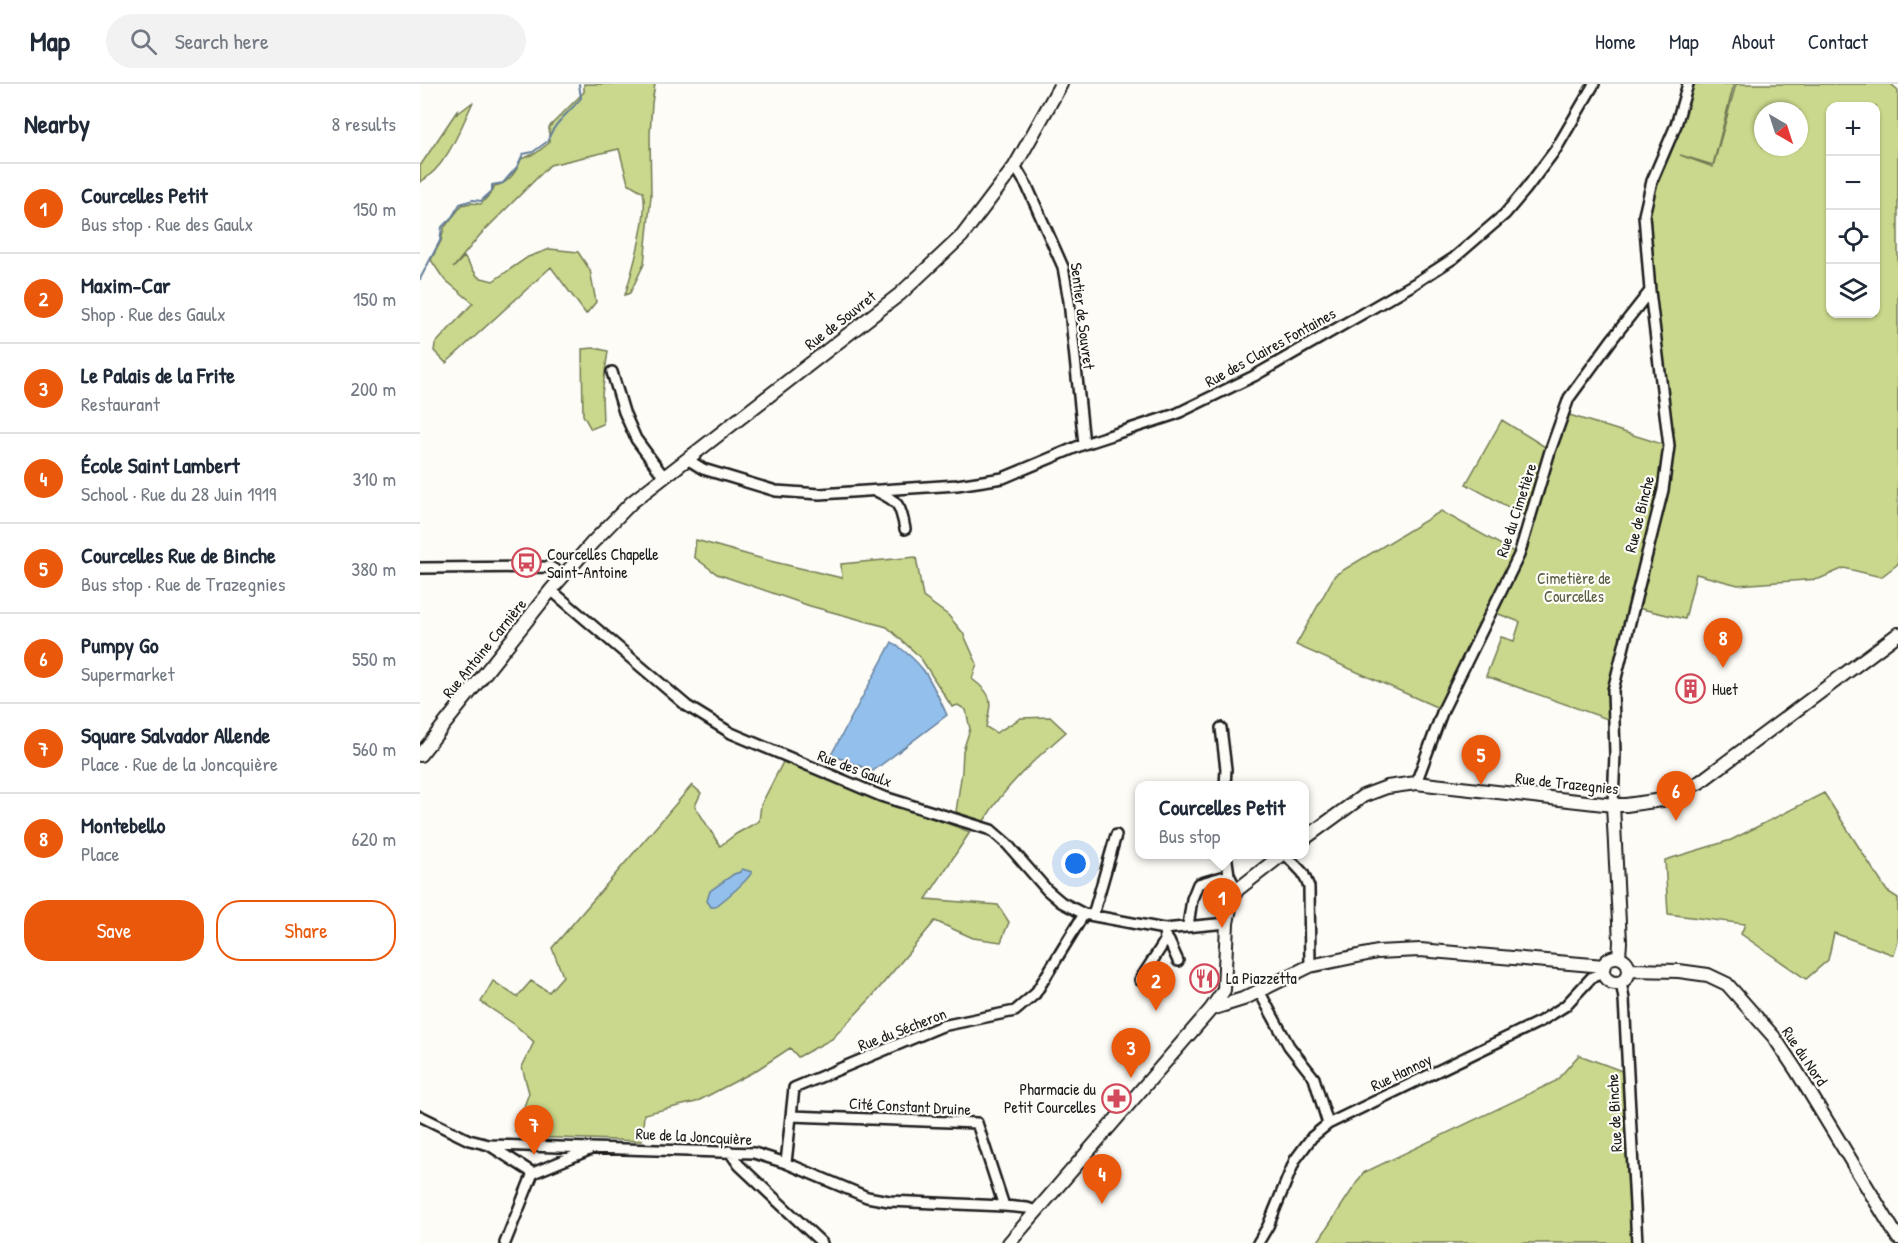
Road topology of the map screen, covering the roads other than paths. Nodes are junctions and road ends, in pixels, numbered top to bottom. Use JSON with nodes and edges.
{"nodes":[{"id":1,"x":1062,"y":84,"type":"edge"},
{"id":2,"x":1594,"y":84,"type":"edge"},
{"id":3,"x":1689,"y":84,"type":"edge"},
{"id":4,"x":1015,"y":166,"type":"junction"},
{"id":5,"x":1650,"y":291,"type":"junction"},
{"id":6,"x":612,"y":372,"type":"dead end"},
{"id":7,"x":1084,"y":444,"type":"junction"},
{"id":8,"x":687,"y":459,"type":"junction"},
{"id":9,"x":664,"y":477,"type":"junction"},
{"id":10,"x":874,"y":490,"type":"junction"},
{"id":11,"x":905,"y":529,"type":"dead end"},
{"id":12,"x":420,"y":568,"type":"edge"},
{"id":13,"x":564,"y":575,"type":"junction"},
{"id":14,"x":551,"y":591,"type":"junction"},
{"id":15,"x":1898,"y":634,"type":"edge"},
{"id":16,"x":1221,"y":728,"type":"dead end"},
{"id":17,"x":420,"y":755,"type":"edge"},
{"id":18,"x":1225,"y":781,"type":"edge"},
{"id":19,"x":1416,"y":783,"type":"junction"},
{"id":20,"x":1613,"y":805,"type":"junction"},
{"id":21,"x":1116,"y":835,"type":"dead end"},
{"id":22,"x":1309,"y":836,"type":"edge"},
{"id":23,"x":1227,"y":859,"type":"edge"},
{"id":24,"x":1279,"y":859,"type":"edge"},
{"id":25,"x":1288,"y":859,"type":"edge"},
{"id":26,"x":1229,"y":875,"type":"junction"},
{"id":27,"x":1237,"y":890,"type":"junction"},
{"id":28,"x":1088,"y":914,"type":"junction"},
{"id":29,"x":1227,"y":923,"type":"junction"},
{"id":30,"x":1188,"y":926,"type":"junction"},
{"id":31,"x":1165,"y":933,"type":"junction"},
{"id":32,"x":1618,"y":957,"type":"junction"},
{"id":33,"x":1178,"y":961,"type":"dead end"},
{"id":34,"x":1310,"y":966,"type":"junction"},
{"id":35,"x":1604,"y":970,"type":"junction"},
{"id":36,"x":1630,"y":970,"type":"junction"},
{"id":37,"x":1140,"y":980,"type":"dead end"},
{"id":38,"x":1621,"y":982,"type":"junction"},
{"id":39,"x":1259,"y":991,"type":"junction"},
{"id":40,"x":1211,"y":1010,"type":"junction"},
{"id":41,"x":420,"y":1116,"type":"edge"},
{"id":42,"x":791,"y":1116,"type":"junction"},
{"id":43,"x":1328,"y":1124,"type":"junction"},
{"id":44,"x":489,"y":1145,"type":"junction"},
{"id":45,"x":595,"y":1148,"type":"junction"},
{"id":46,"x":729,"y":1151,"type":"junction"},
{"id":47,"x":786,"y":1163,"type":"junction"},
{"id":48,"x":533,"y":1173,"type":"junction"},
{"id":49,"x":1004,"y":1206,"type":"junction"},
{"id":50,"x":1036,"y":1211,"type":"junction"},
{"id":51,"x":1898,"y":1238,"type":"edge"},
{"id":52,"x":505,"y":1243,"type":"edge"},
{"id":53,"x":822,"y":1243,"type":"edge"},
{"id":54,"x":1009,"y":1243,"type":"edge"},
{"id":55,"x":1258,"y":1243,"type":"edge"},
{"id":56,"x":1637,"y":1243,"type":"edge"}],
"edges":[{"from":1,"to":4,"type":"main road","name":"Rue de Souvret"},
{"from":2,"to":7,"type":"street","name":"Rue des Claires Fontaines"},
{"from":3,"to":5,"type":"street","name":"Rue de Binche"},
{"from":4,"to":7,"type":"street","name":"Sentier de Souvret"},
{"from":4,"to":8,"type":"main road","name":"Rue de Souvret"},
{"from":5,"to":19,"type":"street","name":"Rue du Cimetière"},
{"from":5,"to":20,"type":"street","name":"Rue de Binche"},
{"from":6,"to":9,"type":"street"},
{"from":7,"to":10,"type":"street","name":"Rue des Claires Fontaines"},
{"from":8,"to":9,"type":"main road","name":"Rue de Souvret"},
{"from":8,"to":10,"type":"street","name":"Rue des Claires Fontaines"},
{"from":9,"to":13,"type":"main road","name":"Rue de Souvret"},
{"from":10,"to":11,"type":"street"},
{"from":12,"to":13,"type":"street"},
{"from":13,"to":14,"type":"main road","name":"Rue de Souvret"},
{"from":14,"to":17,"type":"main road","name":"Rue Antoine Carnière"},
{"from":14,"to":28,"type":"street","name":"Rue des Gaulx"},
{"from":15,"to":20,"type":"main road","name":"Rue de Trazegnies"},
{"from":16,"to":18,"type":"street"},
{"from":19,"to":20,"type":"main road","name":"Rue de Trazegnies"},
{"from":19,"to":22,"type":"main road","name":"Rue de Trazegnies"},
{"from":20,"to":32,"type":"main road","name":"Rue de Binche"},
{"from":21,"to":28,"type":"street"},
{"from":23,"to":26,"type":"street"},
{"from":24,"to":27,"type":"main road"},
{"from":25,"to":34,"type":"street"},
{"from":26,"to":27,"type":"street"},
{"from":26,"to":30,"type":"street"},
{"from":27,"to":29,"type":"main road"},
{"from":28,"to":31,"type":"street","name":"Rue des Gaulx"},
{"from":28,"to":42,"type":"street","name":"Rue du Sécheron"},
{"from":29,"to":30,"type":"street","name":"Rue des Gaulx"},
{"from":29,"to":40,"type":"main road"},
{"from":30,"to":31,"type":"street","name":"Rue des Gaulx"},
{"from":31,"to":33,"type":"street"},
{"from":31,"to":37,"type":"street"},
{"from":32,"to":35,"type":"main road"},
{"from":32,"to":36,"type":"main road"},
{"from":34,"to":35,"type":"main road"},
{"from":34,"to":39,"type":"main road"},
{"from":35,"to":38,"type":"main road"},
{"from":35,"to":43,"type":"street","name":"Rue Hannoy"},
{"from":36,"to":38,"type":"main road"},
{"from":36,"to":51,"type":"main road","name":"Rue du Nord"},
{"from":38,"to":56,"type":"street","name":"Rue de Binche"},
{"from":39,"to":40,"type":"main road"},
{"from":39,"to":43,"type":"street"},
{"from":40,"to":50,"type":"main road"},
{"from":41,"to":44,"type":"street","name":"Rue de la Joncquière"},
{"from":42,"to":47,"type":"street","name":"Rue du Sécheron"},
{"from":42,"to":49,"type":"street","name":"Cité Constant Druine"},
{"from":43,"to":55,"type":"street","name":"Rue Hannoy"},
{"from":44,"to":45,"type":"street","name":"Rue de la Joncquière"},
{"from":44,"to":48,"type":"street"},
{"from":45,"to":46,"type":"street","name":"Rue de la Joncquière"},
{"from":45,"to":48,"type":"street"},
{"from":46,"to":47,"type":"street","name":"Rue de la Joncquière"},
{"from":46,"to":53,"type":"street"},
{"from":47,"to":49,"type":"street","name":"Rue de la Joncquière"},
{"from":48,"to":52,"type":"street"},
{"from":49,"to":50,"type":"street","name":"Rue de la Joncquière"},
{"from":50,"to":54,"type":"main road"}]}
